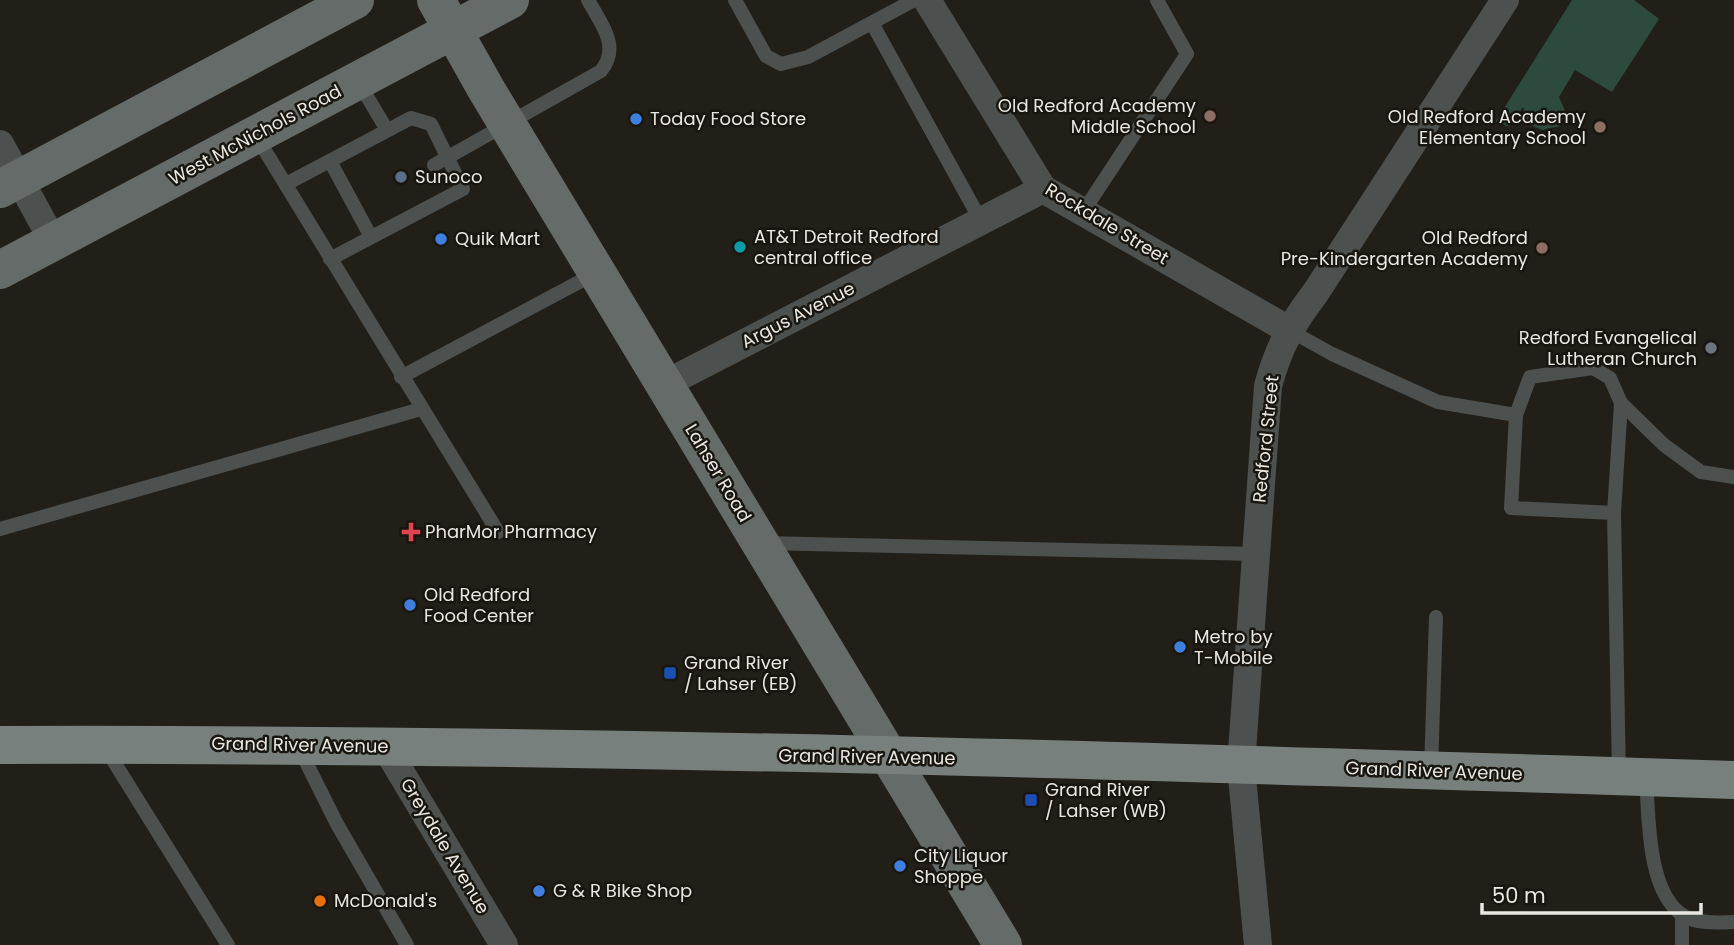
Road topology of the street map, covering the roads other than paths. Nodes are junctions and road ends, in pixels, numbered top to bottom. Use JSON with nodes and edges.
{"nodes":[{"id":1,"x":355,"y":0,"type":"edge"},
{"id":2,"x":510,"y":0,"type":"edge"},
{"id":3,"x":588,"y":0,"type":"edge"},
{"id":4,"x":735,"y":0,"type":"edge"},
{"id":5,"x":914,"y":0,"type":"edge"},
{"id":6,"x":927,"y":0,"type":"edge"},
{"id":7,"x":1157,"y":0,"type":"edge"},
{"id":8,"x":1505,"y":0,"type":"edge"},
{"id":9,"x":444,"y":15,"type":"edge"},
{"id":10,"x":872,"y":23,"type":"junction"},
{"id":11,"x":358,"y":81,"type":"junction"},
{"id":12,"x":506,"y":122,"type":"junction"},
{"id":13,"x":387,"y":130,"type":"junction"},
{"id":14,"x":255,"y":135,"type":"junction"},
{"id":15,"x":0,"y":144,"type":"edge"},
{"id":16,"x":330,"y":161,"type":"junction"},
{"id":17,"x":441,"y":161,"type":"junction"},
{"id":18,"x":10,"y":184,"type":"edge"},
{"id":19,"x":286,"y":184,"type":"junction"},
{"id":20,"x":1043,"y":189,"type":"junction"},
{"id":21,"x":1083,"y":212,"type":"junction"},
{"id":22,"x":981,"y":221,"type":"junction"},
{"id":23,"x":371,"y":237,"type":"junction"},
{"id":24,"x":53,"y":241,"type":"junction"},
{"id":25,"x":330,"y":259,"type":"junction"},
{"id":26,"x":0,"y":270,"type":"edge"},
{"id":27,"x":597,"y":273,"type":"junction"},
{"id":28,"x":1287,"y":330,"type":"junction"},
{"id":29,"x":401,"y":377,"type":"junction"},
{"id":30,"x":665,"y":384,"type":"junction"},
{"id":31,"x":1621,"y":403,"type":"junction"},
{"id":32,"x":421,"y":409,"type":"junction"},
{"id":33,"x":1516,"y":415,"type":"junction"},
{"id":34,"x":1734,"y":477,"type":"edge"},
{"id":35,"x":1614,"y":513,"type":"junction"},
{"id":36,"x":0,"y":529,"type":"edge"},
{"id":37,"x":498,"y":532,"type":"dead end"},
{"id":38,"x":760,"y":543,"type":"junction"},
{"id":39,"x":1256,"y":554,"type":"junction"},
{"id":40,"x":1436,"y":617,"type":"dead end"},
{"id":41,"x":103,"y":744,"type":"junction"},
{"id":42,"x":0,"y":745,"type":"edge"},
{"id":43,"x":297,"y":745,"type":"junction"},
{"id":44,"x":385,"y":746,"type":"junction"},
{"id":45,"x":889,"y":757,"type":"junction"},
{"id":46,"x":1241,"y":766,"type":"junction"},
{"id":47,"x":1431,"y":771,"type":"junction"},
{"id":48,"x":1632,"y":777,"type":"junction"},
{"id":49,"x":1734,"y":780,"type":"edge"},
{"id":50,"x":1682,"y":915,"type":"junction"},
{"id":51,"x":1734,"y":922,"type":"edge"},
{"id":52,"x":228,"y":945,"type":"edge"},
{"id":53,"x":407,"y":945,"type":"edge"},
{"id":54,"x":505,"y":945,"type":"edge"},
{"id":55,"x":1003,"y":945,"type":"edge"},
{"id":56,"x":1258,"y":945,"type":"edge"},
{"id":57,"x":1682,"y":945,"type":"edge"}],
"edges":[{"from":1,"to":18,"type":"main road"},
{"from":2,"to":9,"type":"main road","name":"West McNichols Road"},
{"from":3,"to":12,"type":"lane"},
{"from":4,"to":10,"type":"lane"},
{"from":5,"to":10,"type":"lane"},
{"from":6,"to":20,"type":"street","name":"Rockdale Street"},
{"from":7,"to":21,"type":"lane"},
{"from":8,"to":28,"type":"street","name":"Redford Street"},
{"from":9,"to":11,"type":"main road","name":"West McNichols Road"},
{"from":9,"to":12,"type":"main road","name":"Lahser Road"},
{"from":10,"to":22,"type":"lane"},
{"from":11,"to":13,"type":"lane"},
{"from":11,"to":14,"type":"main road","name":"West McNichols Road"},
{"from":12,"to":17,"type":"lane"},
{"from":12,"to":27,"type":"main road","name":"Lahser Road"},
{"from":13,"to":16,"type":"lane"},
{"from":13,"to":17,"type":"lane"},
{"from":14,"to":19,"type":"lane"},
{"from":14,"to":24,"type":"main road","name":"West McNichols Road"},
{"from":15,"to":18,"type":"street"},
{"from":16,"to":19,"type":"lane"},
{"from":16,"to":23,"type":"lane"},
{"from":17,"to":23,"type":"lane"},
{"from":18,"to":24,"type":"street"},
{"from":19,"to":25,"type":"lane"},
{"from":20,"to":21,"type":"street","name":"Rockdale Street"},
{"from":20,"to":22,"type":"street","name":"Argus Avenue"},
{"from":21,"to":28,"type":"street","name":"Rockdale Street"},
{"from":22,"to":30,"type":"street","name":"Argus Avenue"},
{"from":23,"to":25,"type":"lane"},
{"from":24,"to":26,"type":"main road","name":"West McNichols Road"},
{"from":25,"to":29,"type":"lane"},
{"from":27,"to":29,"type":"lane"},
{"from":27,"to":30,"type":"main road","name":"Lahser Road"},
{"from":28,"to":33,"type":"lane"},
{"from":28,"to":39,"type":"street","name":"Redford Street"},
{"from":29,"to":32,"type":"lane"},
{"from":30,"to":38,"type":"main road","name":"Lahser Road"},
{"from":31,"to":33,"type":"lane"},
{"from":31,"to":34,"type":"lane"},
{"from":31,"to":35,"type":"lane"},
{"from":32,"to":36,"type":"lane"},
{"from":32,"to":37,"type":"lane"},
{"from":33,"to":35,"type":"lane"},
{"from":35,"to":48,"type":"lane"},
{"from":38,"to":39,"type":"lane"},
{"from":38,"to":45,"type":"main road","name":"Lahser Road"},
{"from":39,"to":46,"type":"street","name":"Redford Street"},
{"from":40,"to":47,"type":"lane"},
{"from":41,"to":42,"type":"main road","name":"Grand River Avenue"},
{"from":41,"to":43,"type":"main road","name":"Grand River Avenue"},
{"from":41,"to":52,"type":"lane"},
{"from":43,"to":44,"type":"main road","name":"Grand River Avenue"},
{"from":43,"to":53,"type":"lane"},
{"from":44,"to":45,"type":"main road","name":"Grand River Avenue"},
{"from":44,"to":54,"type":"street","name":"Greydale Avenue"},
{"from":45,"to":46,"type":"main road","name":"Grand River Avenue"},
{"from":45,"to":55,"type":"main road","name":"Lahser Road"},
{"from":46,"to":47,"type":"main road","name":"Grand River Avenue"},
{"from":46,"to":56,"type":"street","name":"Redford Street"},
{"from":47,"to":48,"type":"main road","name":"Grand River Avenue"},
{"from":48,"to":49,"type":"main road","name":"Grand River Avenue"},
{"from":48,"to":50,"type":"lane"},
{"from":50,"to":51,"type":"lane"},
{"from":50,"to":57,"type":"lane"}]}
